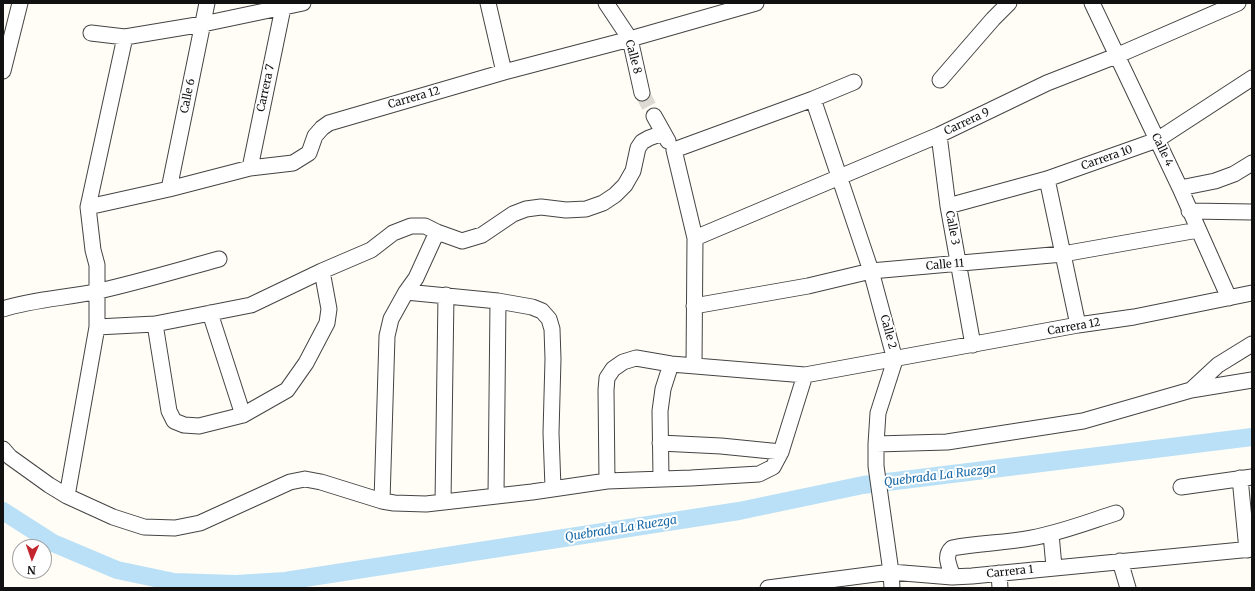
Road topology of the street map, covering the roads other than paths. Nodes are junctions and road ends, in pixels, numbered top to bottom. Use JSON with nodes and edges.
{"nodes":[{"id":1,"x":20,"y":3,"type":"edge"},
{"id":2,"x":207,"y":3,"type":"edge"},
{"id":3,"x":303,"y":3,"type":"edge"},
{"id":4,"x":488,"y":3,"type":"edge"},
{"id":5,"x":606,"y":3,"type":"edge"},
{"id":6,"x":1009,"y":3,"type":"edge"},
{"id":7,"x":1092,"y":3,"type":"edge"},
{"id":8,"x":1238,"y":3,"type":"edge"},
{"id":9,"x":749,"y":4,"type":"edge"},
{"id":10,"x":283,"y":5,"type":"edge"},
{"id":11,"x":203,"y":24,"type":"junction"},
{"id":12,"x":91,"y":33,"type":"dead end"},
{"id":13,"x":125,"y":37,"type":"junction"},
{"id":14,"x":630,"y":39,"type":"junction"},
{"id":15,"x":1116,"y":56,"type":"junction"},
{"id":16,"x":3,"y":71,"type":"edge"},
{"id":17,"x":504,"y":72,"type":"junction"},
{"id":18,"x":1252,"y":78,"type":"edge"},
{"id":19,"x":940,"y":80,"type":"dead end"},
{"id":20,"x":854,"y":82,"type":"dead end"},
{"id":21,"x":642,"y":93,"type":"tunnel mouth"},
{"id":22,"x":813,"y":99,"type":"junction"},
{"id":23,"x":654,"y":116,"type":"tunnel mouth"},
{"id":24,"x":663,"y":133,"type":"junction"},
{"id":25,"x":939,"y":135,"type":"junction"},
{"id":26,"x":1157,"y":140,"type":"junction"},
{"id":27,"x":674,"y":150,"type":"junction"},
{"id":28,"x":1252,"y":164,"type":"edge"},
{"id":29,"x":250,"y":168,"type":"junction"},
{"id":30,"x":840,"y":178,"type":"junction"},
{"id":31,"x":1047,"y":179,"type":"junction"},
{"id":32,"x":1180,"y":188,"type":"junction"},
{"id":33,"x":169,"y":189,"type":"junction"},
{"id":34,"x":948,"y":206,"type":"junction"},
{"id":35,"x":88,"y":207,"type":"junction"},
{"id":36,"x":1189,"y":211,"type":"junction"},
{"id":37,"x":1252,"y":212,"type":"edge"},
{"id":38,"x":1198,"y":230,"type":"junction"},
{"id":39,"x":437,"y":232,"type":"junction"},
{"id":40,"x":695,"y":238,"type":"junction"},
{"id":41,"x":1063,"y":254,"type":"junction"},
{"id":42,"x":219,"y":258,"type":"dead end"},
{"id":43,"x":959,"y":264,"type":"junction"},
{"id":44,"x":322,"y":271,"type":"junction"},
{"id":45,"x":871,"y":271,"type":"junction"},
{"id":46,"x":97,"y":291,"type":"junction"},
{"id":47,"x":406,"y":292,"type":"junction"},
{"id":48,"x":1252,"y":293,"type":"edge"},
{"id":49,"x":446,"y":295,"type":"junction"},
{"id":50,"x":1229,"y":298,"type":"junction"},
{"id":51,"x":498,"y":301,"type":"junction"},
{"id":52,"x":694,"y":306,"type":"junction"},
{"id":53,"x":3,"y":310,"type":"edge"},
{"id":54,"x":210,"y":313,"type":"junction"},
{"id":55,"x":155,"y":324,"type":"junction"},
{"id":56,"x":1078,"y":325,"type":"junction"},
{"id":57,"x":97,"y":327,"type":"junction"},
{"id":58,"x":1252,"y":344,"type":"edge"},
{"id":59,"x":973,"y":345,"type":"junction"},
{"id":60,"x":895,"y":360,"type":"junction"},
{"id":61,"x":671,"y":364,"type":"junction"},
{"id":62,"x":694,"y":365,"type":"junction"},
{"id":63,"x":805,"y":375,"type":"junction"},
{"id":64,"x":1252,"y":380,"type":"edge"},
{"id":65,"x":1191,"y":390,"type":"junction"},
{"id":66,"x":243,"y":415,"type":"junction"},
{"id":67,"x":660,"y":443,"type":"junction"},
{"id":68,"x":876,"y":444,"type":"junction"},
{"id":69,"x":3,"y":449,"type":"edge"},
{"id":70,"x":781,"y":452,"type":"junction"},
{"id":71,"x":661,"y":478,"type":"junction"},
{"id":72,"x":1246,"y":478,"type":"edge"},
{"id":73,"x":607,"y":481,"type":"junction"},
{"id":74,"x":1181,"y":487,"type":"dead end"},
{"id":75,"x":552,"y":488,"type":"junction"},
{"id":76,"x":67,"y":496,"type":"junction"},
{"id":77,"x":496,"y":496,"type":"junction"},
{"id":78,"x":382,"y":501,"type":"junction"},
{"id":79,"x":443,"y":502,"type":"junction"},
{"id":80,"x":1116,"y":513,"type":"dead end"},
{"id":81,"x":1051,"y":534,"type":"junction"},
{"id":82,"x":1249,"y":550,"type":"edge"},
{"id":83,"x":1120,"y":561,"type":"junction"},
{"id":84,"x":1054,"y":567,"type":"junction"},
{"id":85,"x":891,"y":572,"type":"junction"},
{"id":86,"x":999,"y":573,"type":"junction"},
{"id":87,"x":954,"y":577,"type":"junction"},
{"id":88,"x":768,"y":588,"type":"edge"},
{"id":89,"x":892,"y":588,"type":"edge"},
{"id":90,"x":1000,"y":588,"type":"edge"},
{"id":91,"x":1128,"y":588,"type":"edge"}],
"edges":[{"from":1,"to":16,"type":"street"},
{"from":2,"to":11,"type":"street","name":"Calle 6"},
{"from":3,"to":10,"type":"street"},
{"from":4,"to":17,"type":"street"},
{"from":5,"to":14,"type":"street","name":"Calle 8"},
{"from":6,"to":19,"type":"street"},
{"from":7,"to":15,"type":"street","name":"Calle 4"},
{"from":8,"to":15,"type":"street","name":"Carrera 9"},
{"from":9,"to":14,"type":"street","name":"Carrera 12"},
{"from":10,"to":11,"type":"street"},
{"from":10,"to":29,"type":"street","name":"Carrera 7"},
{"from":11,"to":13,"type":"street"},
{"from":11,"to":33,"type":"street","name":"Calle 6"},
{"from":12,"to":13,"type":"street"},
{"from":13,"to":35,"type":"street"},
{"from":14,"to":17,"type":"street","name":"Carrera 12"},
{"from":14,"to":21,"type":"street","name":"Calle 8"},
{"from":15,"to":25,"type":"street","name":"Carrera 9"},
{"from":15,"to":26,"type":"street","name":"Calle 4"},
{"from":17,"to":29,"type":"street","name":"Carrera 12"},
{"from":18,"to":26,"type":"street","name":"Carrera 10"},
{"from":20,"to":22,"type":"street"},
{"from":22,"to":27,"type":"street"},
{"from":22,"to":30,"type":"street","name":"Calle 2"},
{"from":23,"to":24,"type":"street"},
{"from":24,"to":27,"type":"street"},
{"from":24,"to":39,"type":"street"},
{"from":25,"to":30,"type":"street","name":"Carrera 9"},
{"from":25,"to":34,"type":"street","name":"Calle 3"},
{"from":26,"to":31,"type":"street","name":"Carrera 10"},
{"from":26,"to":32,"type":"street","name":"Calle 4"},
{"from":27,"to":40,"type":"street"},
{"from":28,"to":32,"type":"street"},
{"from":29,"to":33,"type":"street","name":"Carrera 12"},
{"from":30,"to":40,"type":"street","name":"Carrera 9"},
{"from":30,"to":45,"type":"street","name":"Calle 2"},
{"from":31,"to":34,"type":"street","name":"Carrera 10"},
{"from":31,"to":41,"type":"street"},
{"from":32,"to":36,"type":"street","name":"Calle 4"},
{"from":33,"to":35,"type":"street","name":"Carrera 12"},
{"from":34,"to":43,"type":"street","name":"Calle 3"},
{"from":35,"to":46,"type":"street"},
{"from":36,"to":37,"type":"street"},
{"from":36,"to":38,"type":"street","name":"Calle 4"},
{"from":38,"to":41,"type":"street","name":"Calle 11"},
{"from":38,"to":50,"type":"street","name":"Calle 4"},
{"from":39,"to":44,"type":"street"},
{"from":39,"to":47,"type":"street"},
{"from":40,"to":52,"type":"street"},
{"from":41,"to":43,"type":"street","name":"Calle 11"},
{"from":41,"to":56,"type":"street"},
{"from":42,"to":46,"type":"street"},
{"from":43,"to":45,"type":"street","name":"Calle 11"},
{"from":43,"to":59,"type":"street","name":"Calle 3"},
{"from":44,"to":54,"type":"street"},
{"from":44,"to":66,"type":"street"},
{"from":45,"to":52,"type":"street","name":"Calle 11"},
{"from":45,"to":60,"type":"street","name":"Calle 2"},
{"from":46,"to":53,"type":"street"},
{"from":46,"to":57,"type":"street"},
{"from":47,"to":49,"type":"street"},
{"from":47,"to":78,"type":"street"},
{"from":48,"to":50,"type":"street","name":"Carrera 12"},
{"from":49,"to":51,"type":"street"},
{"from":49,"to":79,"type":"street"},
{"from":50,"to":56,"type":"street","name":"Carrera 12"},
{"from":51,"to":75,"type":"street"},
{"from":51,"to":77,"type":"street"},
{"from":52,"to":62,"type":"street"},
{"from":54,"to":55,"type":"street"},
{"from":54,"to":66,"type":"street"},
{"from":55,"to":57,"type":"street"},
{"from":55,"to":66,"type":"street"},
{"from":56,"to":59,"type":"street","name":"Carrera 12"},
{"from":57,"to":76,"type":"street"},
{"from":58,"to":65,"type":"street"},
{"from":59,"to":60,"type":"street","name":"Carrera 12"},
{"from":60,"to":63,"type":"street","name":"Carrera 12"},
{"from":60,"to":68,"type":"street","name":"Calle 2"},
{"from":61,"to":62,"type":"street","name":"Carrera 12"},
{"from":61,"to":67,"type":"street"},
{"from":61,"to":73,"type":"street","name":"Carrera 12"},
{"from":62,"to":63,"type":"street","name":"Carrera 12"},
{"from":63,"to":70,"type":"street"},
{"from":64,"to":65,"type":"street"},
{"from":65,"to":68,"type":"street"},
{"from":67,"to":70,"type":"street"},
{"from":67,"to":71,"type":"street"},
{"from":68,"to":85,"type":"street","name":"Calle 2"},
{"from":69,"to":76,"type":"street"},
{"from":70,"to":71,"type":"street"},
{"from":71,"to":73,"type":"street"},
{"from":72,"to":74,"type":"street"},
{"from":72,"to":82,"type":"street"},
{"from":73,"to":75,"type":"street"},
{"from":75,"to":77,"type":"street"},
{"from":76,"to":78,"type":"street"},
{"from":77,"to":79,"type":"street"},
{"from":78,"to":79,"type":"street"},
{"from":80,"to":81,"type":"street"},
{"from":81,"to":84,"type":"street"},
{"from":81,"to":87,"type":"street"},
{"from":82,"to":83,"type":"street","name":"Carrera 1"},
{"from":83,"to":84,"type":"street","name":"Carrera 1"},
{"from":83,"to":91,"type":"street"},
{"from":84,"to":86,"type":"street","name":"Carrera 1"},
{"from":85,"to":87,"type":"street","name":"Carrera 1"},
{"from":85,"to":88,"type":"street","name":"Carrera 1"},
{"from":85,"to":89,"type":"street","name":"Calle 2"},
{"from":86,"to":87,"type":"street","name":"Carrera 1"},
{"from":86,"to":90,"type":"street"}]}
